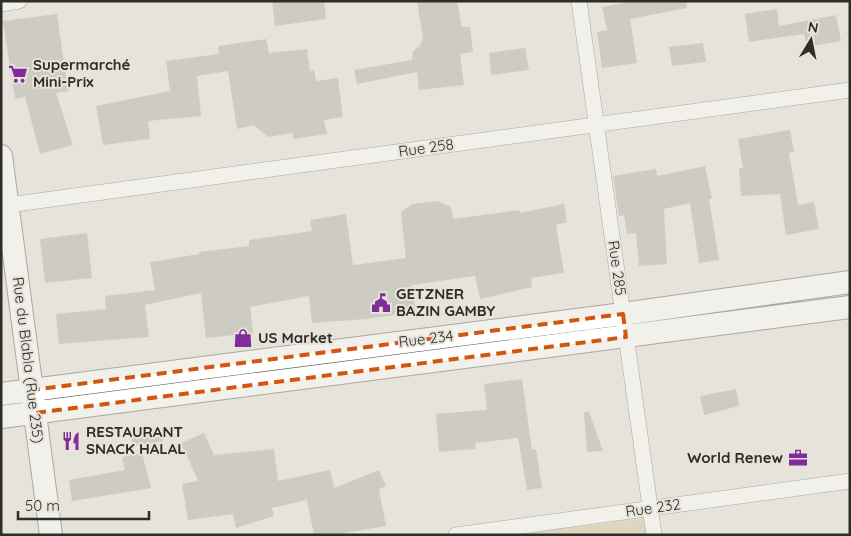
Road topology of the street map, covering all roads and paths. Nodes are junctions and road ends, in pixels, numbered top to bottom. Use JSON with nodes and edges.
{"nodes":[{"id":1,"x":20,"y":1,"type":"edge"},
{"id":2,"x":579,"y":1,"type":"edge"},
{"id":3,"x":1,"y":4,"type":"edge"},
{"id":4,"x":850,"y":90,"type":"edge"},
{"id":5,"x":597,"y":125,"type":"junction"},
{"id":6,"x":1,"y":156,"type":"edge"},
{"id":7,"x":4,"y":205,"type":"edge"},
{"id":8,"x":850,"y":282,"type":"edge"},
{"id":9,"x":850,"y":307,"type":"edge"},
{"id":10,"x":623,"y":314,"type":"junction"},
{"id":11,"x":626,"y":337,"type":"junction"},
{"id":12,"x":32,"y":390,"type":"junction"},
{"id":13,"x":1,"y":394,"type":"edge"},
{"id":14,"x":35,"y":413,"type":"junction"},
{"id":15,"x":1,"y":417,"type":"edge"},
{"id":16,"x":850,"y":481,"type":"edge"},
{"id":17,"x":650,"y":508,"type":"junction"},
{"id":18,"x":472,"y":534,"type":"edge"},
{"id":19,"x":50,"y":535,"type":"edge"},
{"id":20,"x":456,"y":535,"type":"edge"},
{"id":21,"x":654,"y":535,"type":"edge"}],
"edges":[{"from":1,"to":3,"type":"street"},
{"from":2,"to":5,"type":"street","name":"Rue 285"},
{"from":4,"to":5,"type":"street","name":"Rue 258"},
{"from":5,"to":7,"type":"street","name":"Rue 258"},
{"from":5,"to":10,"type":"street","name":"Rue 285"},
{"from":6,"to":7,"type":"main road","name":"Rue du Blabla (Rue 235)"},
{"from":7,"to":12,"type":"main road","name":"Rue du Blabla (Rue 235)"},
{"from":8,"to":10,"type":"main road","name":"Rue 234"},
{"from":9,"to":11,"type":"main road","name":"Rue 234"},
{"from":10,"to":11,"type":"street","name":"Rue 285"},
{"from":10,"to":12,"type":"main road","name":"Rue 234"},
{"from":11,"to":14,"type":"main road","name":"Rue 234"},
{"from":11,"to":17,"type":"street","name":"Rue 285"},
{"from":12,"to":13,"type":"main road","name":"Rue 234"},
{"from":12,"to":14,"type":"main road","name":"Rue du Blabla (Rue 235)"},
{"from":14,"to":15,"type":"main road","name":"Rue 234"},
{"from":14,"to":19,"type":"main road","name":"Rue du Blabla (Rue 235)"},
{"from":16,"to":17,"type":"street","name":"Rue 232"},
{"from":17,"to":18,"type":"street","name":"Rue 232"},
{"from":17,"to":21,"type":"street","name":"Rue 285"},
{"from":18,"to":20,"type":"street","name":"Rue 232"}]}
